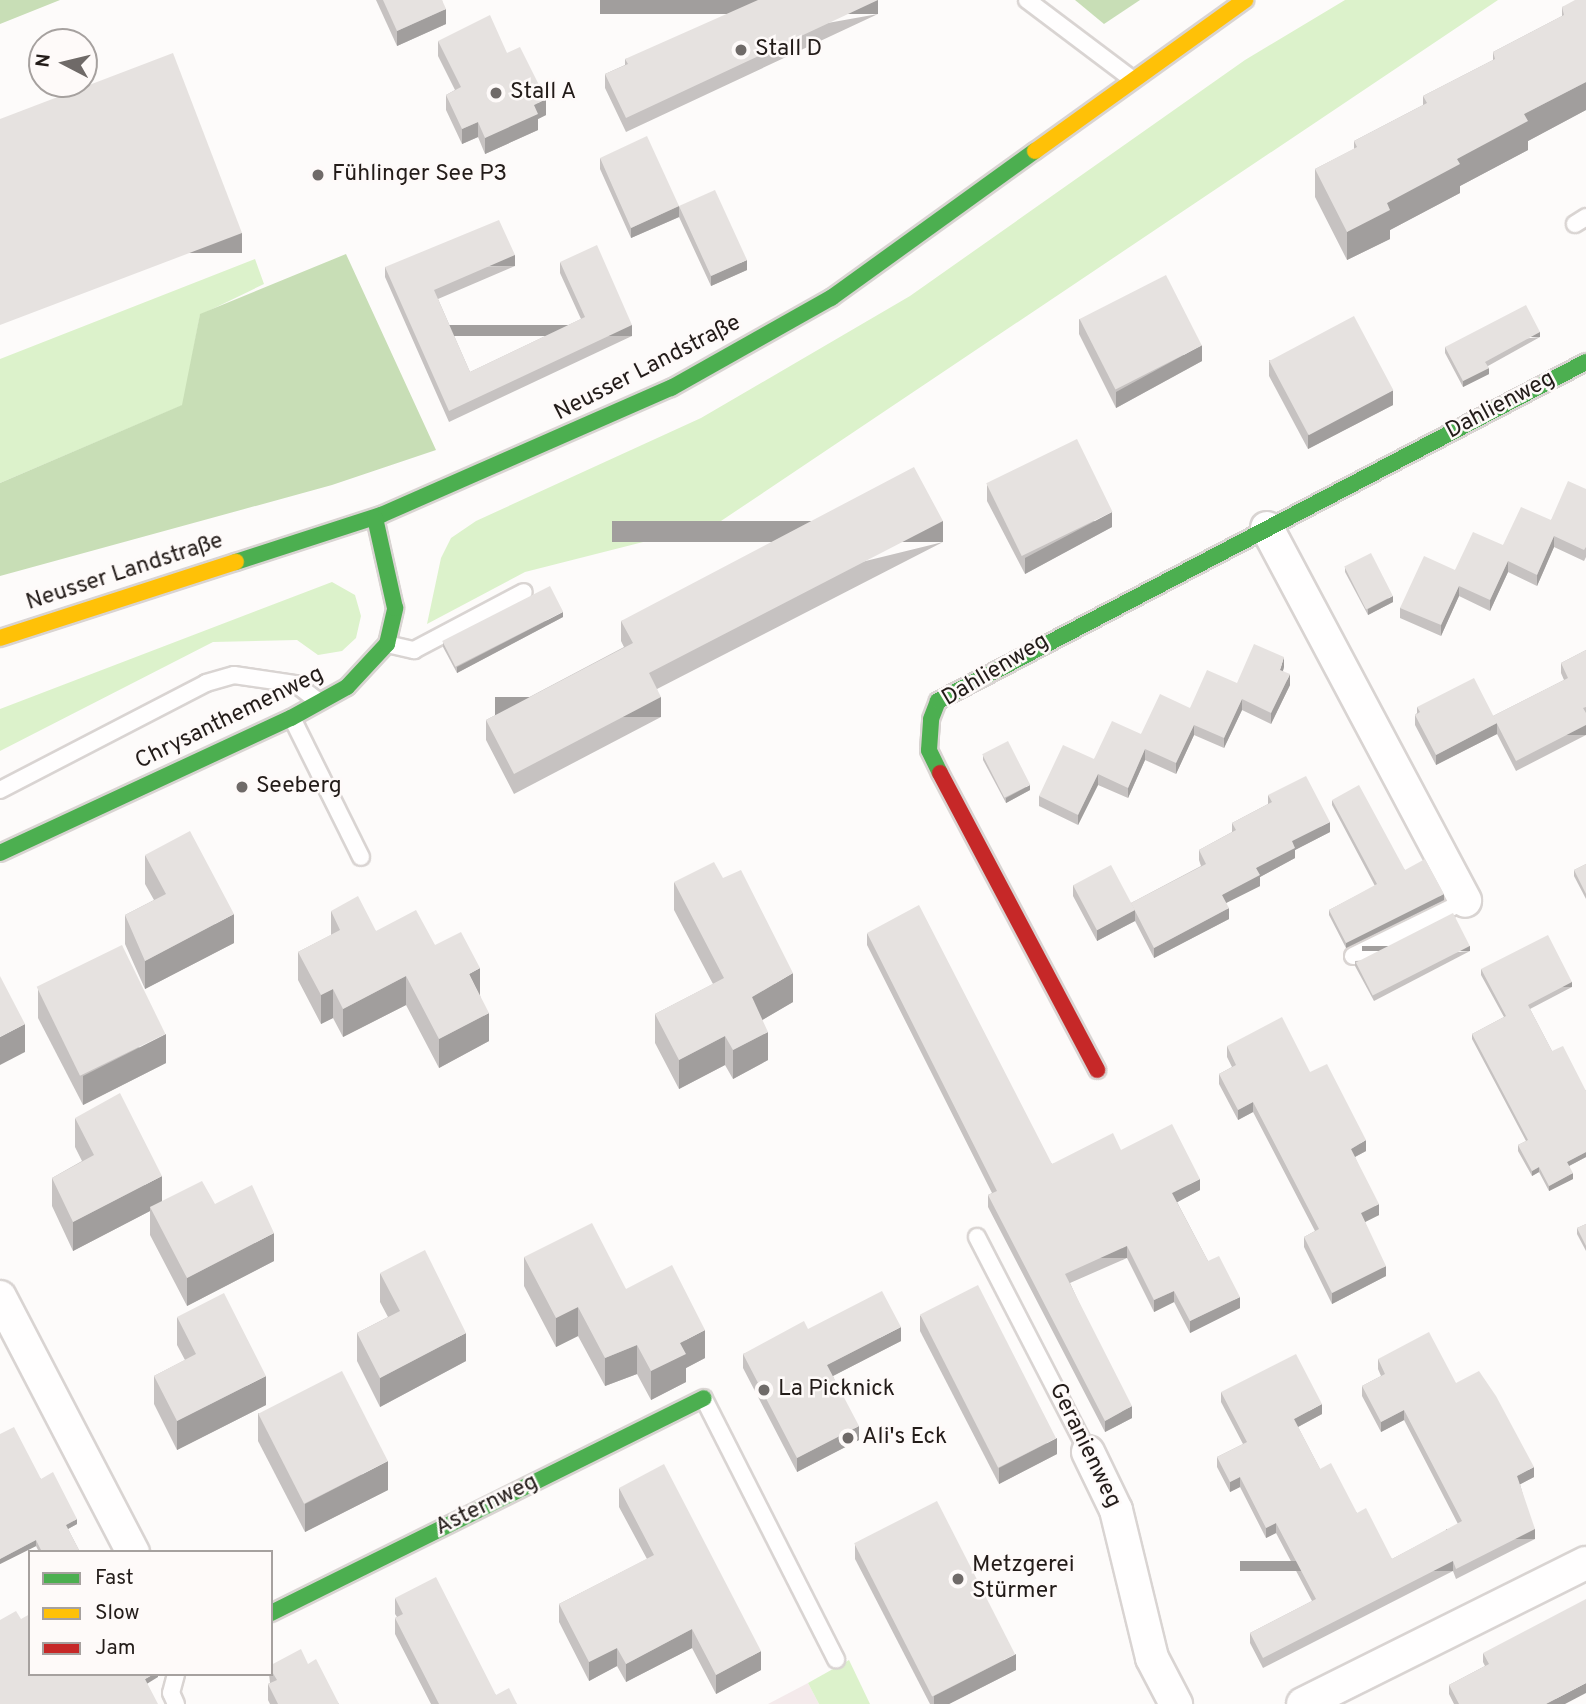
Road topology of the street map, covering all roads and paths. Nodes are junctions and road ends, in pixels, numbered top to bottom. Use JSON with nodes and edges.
{"nodes":[{"id":1,"x":1027,"y":0,"type":"edge"},
{"id":2,"x":1245,"y":0,"type":"edge"},
{"id":3,"x":1134,"y":80,"type":"junction"},
{"id":4,"x":1586,"y":362,"type":"edge"},
{"id":5,"x":375,"y":518,"type":"junction"},
{"id":6,"x":1268,"y":528,"type":"junction"},
{"id":7,"x":524,"y":592,"type":"dead end"},
{"id":8,"x":0,"y":638,"type":"edge"},
{"id":9,"x":387,"y":644,"type":"junction"},
{"id":10,"x":319,"y":702,"type":"junction"},
{"id":11,"x":291,"y":718,"type":"junction"},
{"id":12,"x":0,"y":790,"type":"edge"},
{"id":13,"x":0,"y":853,"type":"edge"},
{"id":14,"x":361,"y":857,"type":"dead end"},
{"id":15,"x":1465,"y":901,"type":"joint"},
{"id":16,"x":1353,"y":956,"type":"dead end"},
{"id":17,"x":1097,"y":1070,"type":"dead end"},
{"id":18,"x":978,"y":1237,"type":"dead end"},
{"id":19,"x":0,"y":1297,"type":"edge"},
{"id":20,"x":704,"y":1398,"type":"joint"},
{"id":21,"x":1088,"y":1452,"type":"joint"},
{"id":22,"x":132,"y":1550,"type":"edge"},
{"id":23,"x":1586,"y":1563,"type":"edge"},
{"id":24,"x":273,"y":1612,"type":"edge"},
{"id":25,"x":836,"y":1658,"type":"dead end"},
{"id":26,"x":175,"y":1676,"type":"edge"},
{"id":27,"x":176,"y":1704,"type":"edge"},
{"id":28,"x":1175,"y":1704,"type":"edge"},
{"id":29,"x":1303,"y":1704,"type":"edge"}],
"edges":[{"from":1,"to":3,"type":"lane"},
{"from":2,"to":3,"type":"street","name":"Neusser Landstraße"},
{"from":3,"to":5,"type":"street","name":"Neusser Landstraße"},
{"from":4,"to":6,"type":"street","name":"Dahlienweg"},
{"from":5,"to":8,"type":"street","name":"Neusser Landstraße"},
{"from":5,"to":9,"type":"street"},
{"from":6,"to":15,"type":"street"},
{"from":6,"to":17,"type":"street","name":"Dahlienweg"},
{"from":7,"to":9,"type":"lane"},
{"from":9,"to":10,"type":"street","name":"Chrysanthemenweg"},
{"from":10,"to":11,"type":"street","name":"Chrysanthemenweg"},
{"from":10,"to":12,"type":"lane"},
{"from":11,"to":13,"type":"street","name":"Chrysanthemenweg"},
{"from":11,"to":14,"type":"lane"},
{"from":15,"to":16,"type":"lane"},
{"from":18,"to":21,"type":"lane","name":"Geranienweg"},
{"from":19,"to":22,"type":"street"},
{"from":20,"to":24,"type":"street","name":"Asternweg"},
{"from":20,"to":25,"type":"lane"},
{"from":21,"to":28,"type":"street","name":"Geranienweg"},
{"from":23,"to":29,"type":"street"},
{"from":26,"to":27,"type":"lane"}]}
